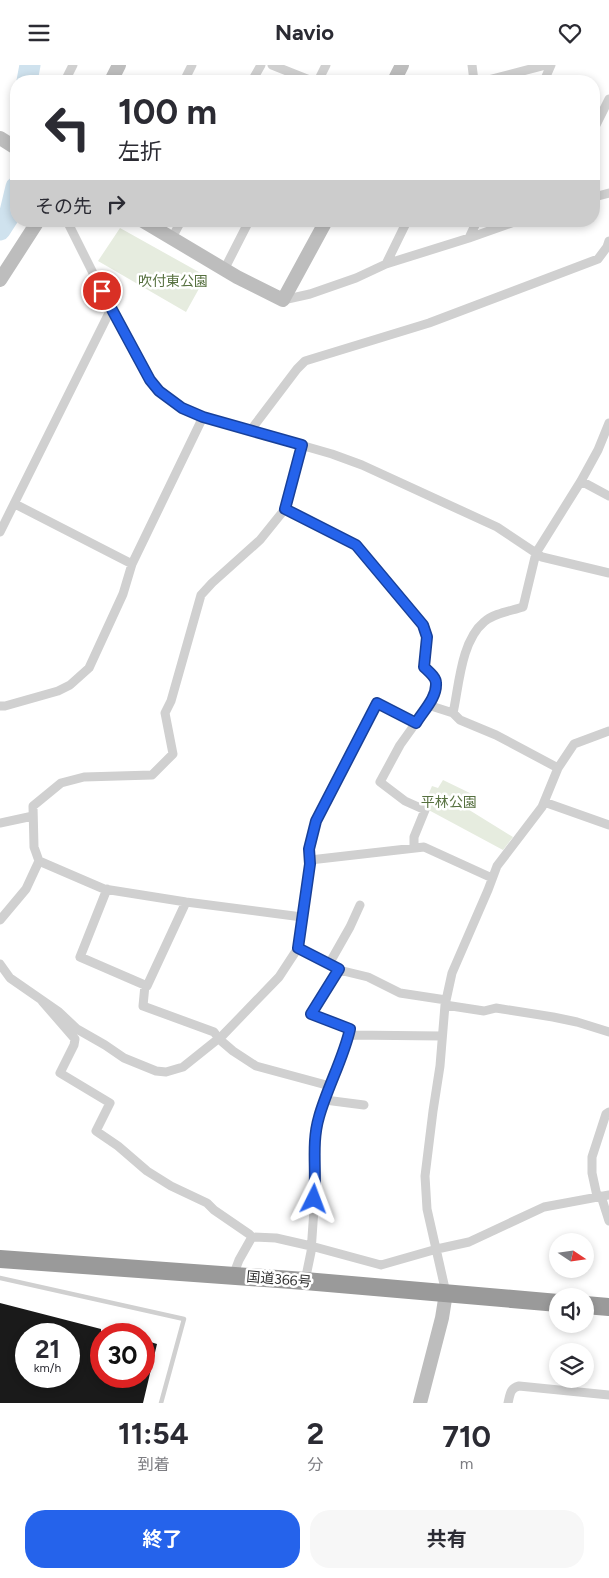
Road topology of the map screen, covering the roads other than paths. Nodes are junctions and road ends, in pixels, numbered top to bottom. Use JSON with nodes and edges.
{"nodes":[{"id":1,"x":272,"y":65,"type":"edge"},
{"id":2,"x":546,"y":65,"type":"edge"},
{"id":3,"x":534,"y":67,"type":"edge"},
{"id":4,"x":297,"y":75,"type":"edge"},
{"id":5,"x":505,"y":75,"type":"edge"},
{"id":6,"x":609,"y":99,"type":"edge"},
{"id":7,"x":600,"y":117,"type":"edge"},
{"id":8,"x":34,"y":227,"type":"edge"},
{"id":9,"x":70,"y":227,"type":"edge"},
{"id":10,"x":153,"y":227,"type":"edge"},
{"id":11,"x":178,"y":227,"type":"edge"},
{"id":12,"x":246,"y":227,"type":"edge"},
{"id":13,"x":323,"y":227,"type":"edge"},
{"id":14,"x":404,"y":227,"type":"edge"},
{"id":15,"x":474,"y":227,"type":"edge"},
{"id":16,"x":500,"y":227,"type":"edge"},
{"id":17,"x":172,"y":238,"type":"junction"},
{"id":18,"x":469,"y":238,"type":"junction"},
{"id":19,"x":609,"y":241,"type":"edge"},
{"id":20,"x":386,"y":264,"type":"junction"},
{"id":21,"x":224,"y":270,"type":"junction"},
{"id":22,"x":0,"y":281,"type":"edge"},
{"id":23,"x":283,"y":301,"type":"junction"},
{"id":24,"x":110,"y":309,"type":"junction"},
{"id":25,"x":203,"y":417,"type":"junction"},
{"id":26,"x":609,"y":423,"type":"edge"},
{"id":27,"x":250,"y":431,"type":"junction"},
{"id":28,"x":302,"y":445,"type":"junction"},
{"id":29,"x":581,"y":481,"type":"junction"},
{"id":30,"x":609,"y":496,"type":"edge"},
{"id":31,"x":15,"y":504,"type":"junction"},
{"id":32,"x":285,"y":509,"type":"junction"},
{"id":33,"x":0,"y":532,"type":"edge"},
{"id":34,"x":536,"y":553,"type":"junction"},
{"id":35,"x":132,"y":564,"type":"junction"},
{"id":36,"x":609,"y":573,"type":"edge"},
{"id":37,"x":428,"y":705,"type":"junction"},
{"id":38,"x":0,"y":706,"type":"edge"},
{"id":39,"x":453,"y":713,"type":"junction"},
{"id":40,"x":416,"y":723,"type":"junction"},
{"id":41,"x":609,"y":731,"type":"edge"},
{"id":42,"x":558,"y":768,"type":"junction"},
{"id":43,"x":544,"y":802,"type":"junction"},
{"id":44,"x":33,"y":817,"type":"junction"},
{"id":45,"x":0,"y":823,"type":"edge"},
{"id":46,"x":609,"y":825,"type":"edge"},
{"id":47,"x":414,"y":847,"type":"junction"},
{"id":48,"x":310,"y":860,"type":"junction"},
{"id":49,"x":38,"y":861,"type":"junction"},
{"id":50,"x":492,"y":878,"type":"junction"},
{"id":51,"x":107,"y":889,"type":"junction"},
{"id":52,"x":186,"y":903,"type":"junction"},
{"id":53,"x":360,"y":905,"type":"dead end"},
{"id":54,"x":302,"y":917,"type":"junction"},
{"id":55,"x":0,"y":920,"type":"edge"},
{"id":56,"x":298,"y":948,"type":"junction"},
{"id":57,"x":0,"y":964,"type":"edge"},
{"id":58,"x":329,"y":964,"type":"junction"},
{"id":59,"x":339,"y":969,"type":"junction"},
{"id":60,"x":145,"y":985,"type":"junction"},
{"id":61,"x":42,"y":1001,"type":"junction"},
{"id":62,"x":445,"y":1003,"type":"junction"},
{"id":63,"x":609,"y":1032,"type":"edge"},
{"id":64,"x":349,"y":1035,"type":"junction"},
{"id":65,"x":442,"y":1036,"type":"junction"},
{"id":66,"x":219,"y":1039,"type":"junction"},
{"id":67,"x":330,"y":1086,"type":"junction"},
{"id":68,"x":325,"y":1100,"type":"junction"},
{"id":69,"x":364,"y":1105,"type":"dead end"},
{"id":70,"x":609,"y":1113,"type":"edge"},
{"id":71,"x":602,"y":1196,"type":"edge"},
{"id":72,"x":609,"y":1221,"type":"edge"},
{"id":73,"x":252,"y":1237,"type":"junction"},
{"id":74,"x":310,"y":1246,"type":"junction"},
{"id":75,"x":437,"y":1249,"type":"junction"},
{"id":76,"x":0,"y":1259,"type":"edge"},
{"id":77,"x":233,"y":1275,"type":"junction"},
{"id":78,"x":0,"y":1277,"type":"edge"},
{"id":79,"x":305,"y":1281,"type":"junction"},
{"id":80,"x":446,"y":1293,"type":"junction"},
{"id":81,"x":549,"y":1302,"type":"edge"},
{"id":82,"x":594,"y":1306,"type":"edge"},
{"id":83,"x":609,"y":1307,"type":"edge"},
{"id":84,"x":609,"y":1395,"type":"edge"},
{"id":85,"x":161,"y":1403,"type":"edge"},
{"id":86,"x":420,"y":1403,"type":"edge"},
{"id":87,"x":508,"y":1403,"type":"edge"}],
"edges":[{"from":1,"to":4,"type":"street"},
{"from":2,"to":3,"type":"street"},
{"from":3,"to":5,"type":"street"},
{"from":6,"to":7,"type":"street"},
{"from":8,"to":22,"type":"street"},
{"from":9,"to":24,"type":"street"},
{"from":10,"to":17,"type":"street"},
{"from":11,"to":17,"type":"street"},
{"from":12,"to":21,"type":"street"},
{"from":13,"to":23,"type":"street"},
{"from":14,"to":20,"type":"street"},
{"from":15,"to":18,"type":"street"},
{"from":16,"to":18,"type":"street"},
{"from":17,"to":21,"type":"street"},
{"from":18,"to":20,"type":"street"},
{"from":19,"to":27,"type":"street"},
{"from":20,"to":23,"type":"street"},
{"from":21,"to":23,"type":"street"},
{"from":24,"to":25,"type":"street"},
{"from":24,"to":31,"type":"street"},
{"from":25,"to":27,"type":"street"},
{"from":25,"to":35,"type":"street"},
{"from":26,"to":29,"type":"street"},
{"from":27,"to":28,"type":"street"},
{"from":28,"to":32,"type":"street"},
{"from":28,"to":34,"type":"street"},
{"from":29,"to":30,"type":"street"},
{"from":29,"to":34,"type":"street"},
{"from":31,"to":33,"type":"street"},
{"from":31,"to":35,"type":"street"},
{"from":32,"to":37,"type":"street"},
{"from":32,"to":44,"type":"street"},
{"from":34,"to":36,"type":"street"},
{"from":34,"to":39,"type":"street"},
{"from":35,"to":38,"type":"street"},
{"from":37,"to":39,"type":"street"},
{"from":37,"to":40,"type":"street"},
{"from":39,"to":42,"type":"street"},
{"from":40,"to":47,"type":"street"},
{"from":40,"to":48,"type":"street"},
{"from":41,"to":42,"type":"street"},
{"from":42,"to":43,"type":"street"},
{"from":43,"to":46,"type":"street"},
{"from":43,"to":50,"type":"street"},
{"from":44,"to":45,"type":"street"},
{"from":44,"to":49,"type":"street"},
{"from":47,"to":48,"type":"street"},
{"from":47,"to":50,"type":"street"},
{"from":48,"to":54,"type":"street"},
{"from":49,"to":51,"type":"street"},
{"from":49,"to":55,"type":"street"},
{"from":50,"to":62,"type":"street"},
{"from":51,"to":52,"type":"street"},
{"from":51,"to":60,"type":"street"},
{"from":52,"to":54,"type":"street"},
{"from":52,"to":60,"type":"street"},
{"from":53,"to":58,"type":"street"},
{"from":54,"to":56,"type":"street"},
{"from":56,"to":58,"type":"street"},
{"from":56,"to":66,"type":"street"},
{"from":57,"to":61,"type":"street"},
{"from":58,"to":59,"type":"street"},
{"from":59,"to":62,"type":"street"},
{"from":59,"to":64,"type":"street"},
{"from":60,"to":66,"type":"street"},
{"from":61,"to":66,"type":"street"},
{"from":61,"to":73,"type":"street"},
{"from":62,"to":63,"type":"street"},
{"from":62,"to":65,"type":"street"},
{"from":64,"to":65,"type":"street"},
{"from":64,"to":67,"type":"street"},
{"from":65,"to":75,"type":"street"},
{"from":66,"to":67,"type":"street"},
{"from":67,"to":68,"type":"street"},
{"from":68,"to":69,"type":"street"},
{"from":68,"to":74,"type":"street"},
{"from":70,"to":71,"type":"street"},
{"from":71,"to":72,"type":"street"},
{"from":71,"to":75,"type":"street"},
{"from":73,"to":74,"type":"street"},
{"from":73,"to":77,"type":"street"},
{"from":74,"to":75,"type":"street"},
{"from":74,"to":79,"type":"street"},
{"from":75,"to":80,"type":"street"},
{"from":76,"to":77,"type":"highway","name":"国道366号"},
{"from":77,"to":79,"type":"highway","name":"国道366号"},
{"from":78,"to":85,"type":"lane"},
{"from":79,"to":80,"type":"highway","name":"国道366号"},
{"from":80,"to":81,"type":"highway","name":"国道366号"},
{"from":80,"to":86,"type":"street"},
{"from":82,"to":83,"type":"highway"},
{"from":84,"to":87,"type":"street"}]}
